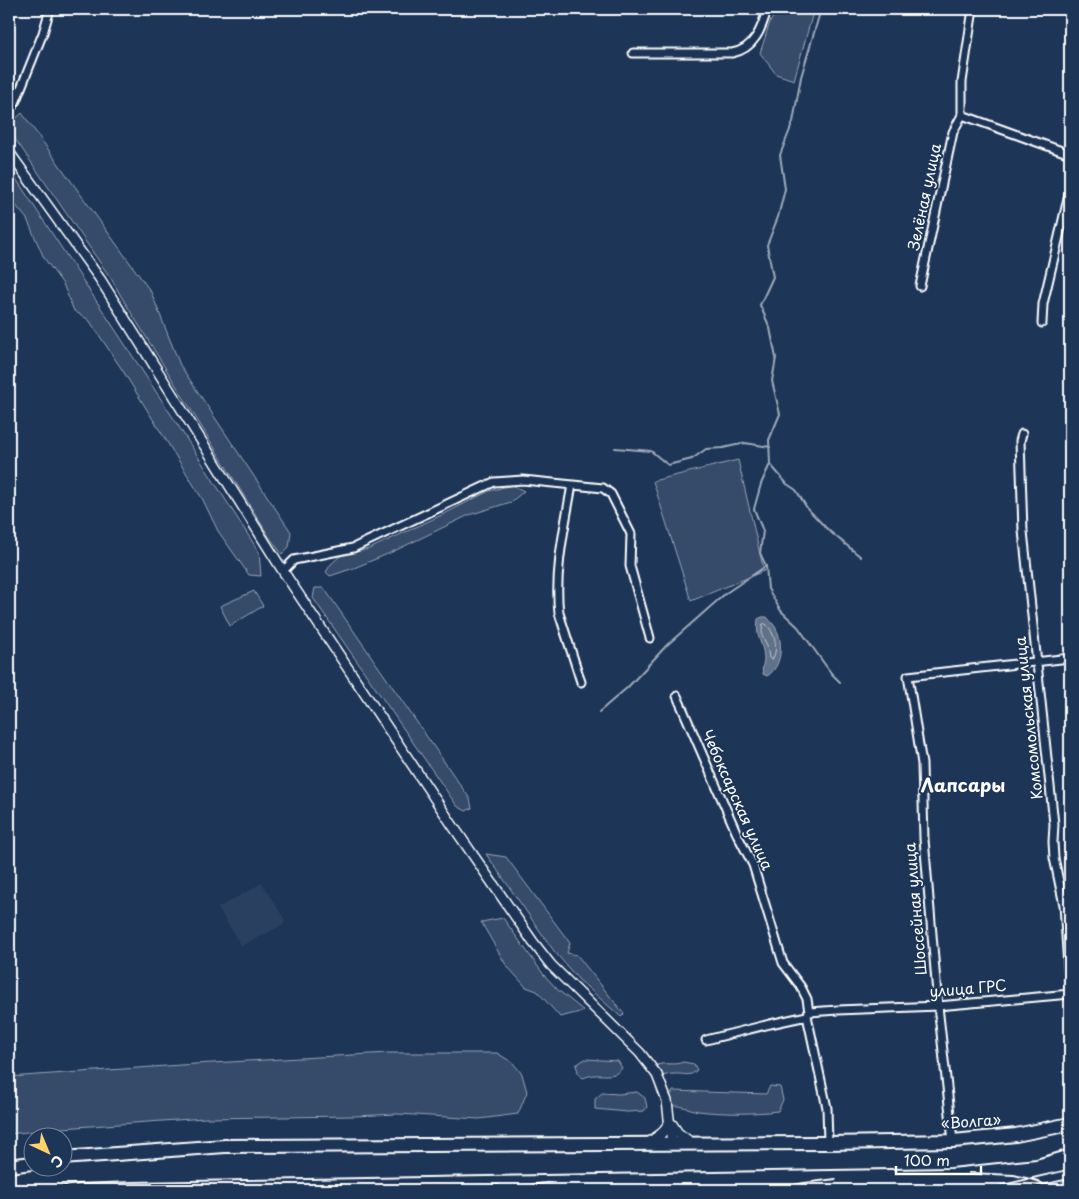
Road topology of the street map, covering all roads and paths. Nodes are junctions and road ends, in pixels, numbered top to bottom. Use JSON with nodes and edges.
{"nodes":[{"id":1,"x":50,"y":9,"type":"edge"},
{"id":2,"x":767,"y":9,"type":"edge"},
{"id":3,"x":973,"y":9,"type":"edge"},
{"id":4,"x":633,"y":53,"type":"dead end"},
{"id":5,"x":9,"y":111,"type":"edge"},
{"id":6,"x":962,"y":115,"type":"junction"},
{"id":7,"x":9,"y":152,"type":"edge"},
{"id":8,"x":1070,"y":154,"type":"edge"},
{"id":9,"x":1070,"y":190,"type":"edge"},
{"id":10,"x":920,"y":286,"type":"dead end"},
{"id":11,"x":1042,"y":323,"type":"dead end"},
{"id":12,"x":1022,"y":434,"type":"dead end"},
{"id":13,"x":572,"y":485,"type":"junction"},
{"id":14,"x":283,"y":571,"type":"junction"},
{"id":15,"x":650,"y":638,"type":"dead end"},
{"id":16,"x":1070,"y":658,"type":"edge"},
{"id":17,"x":1037,"y":661,"type":"junction"},
{"id":18,"x":580,"y":682,"type":"dead end"},
{"id":19,"x":677,"y":696,"type":"dead end"},
{"id":20,"x":1070,"y":994,"type":"edge"},
{"id":21,"x":1070,"y":998,"type":"edge"},
{"id":22,"x":938,"y":1006,"type":"junction"},
{"id":23,"x":808,"y":1014,"type":"junction"},
{"id":24,"x":706,"y":1040,"type":"dead end"},
{"id":25,"x":670,"y":1122,"type":"junction"},
{"id":26,"x":1070,"y":1124,"type":"edge"},
{"id":27,"x":953,"y":1140,"type":"junction"},
{"id":28,"x":828,"y":1143,"type":"junction"},
{"id":29,"x":646,"y":1144,"type":"junction"},
{"id":30,"x":672,"y":1144,"type":"junction"},
{"id":31,"x":693,"y":1144,"type":"junction"},
{"id":32,"x":72,"y":1157,"type":"edge"},
{"id":33,"x":22,"y":1164,"type":"edge"},
{"id":34,"x":9,"y":1166,"type":"edge"},
{"id":35,"x":1070,"y":1174,"type":"edge"},
{"id":36,"x":1001,"y":1190,"type":"edge"}],
"edges":[{"from":1,"to":5,"type":"street"},
{"from":2,"to":4,"type":"street"},
{"from":3,"to":6,"type":"street"},
{"from":6,"to":8,"type":"street"},
{"from":6,"to":10,"type":"street","name":"Зелёная улица"},
{"from":7,"to":14,"type":"street"},
{"from":9,"to":11,"type":"street"},
{"from":12,"to":17,"type":"street","name":"Комсомольская улица"},
{"from":13,"to":14,"type":"street"},
{"from":13,"to":15,"type":"street"},
{"from":13,"to":18,"type":"street"},
{"from":14,"to":25,"type":"street"},
{"from":16,"to":17,"type":"street"},
{"from":17,"to":20,"type":"street","name":"Комсомольская улица"},
{"from":17,"to":22,"type":"street","name":"Шоссейная улица"},
{"from":19,"to":23,"type":"street","name":"Чебоксарская улица"},
{"from":20,"to":21,"type":"street","name":"Комсомольская улица"},
{"from":20,"to":22,"type":"street","name":"улица ГРС"},
{"from":22,"to":23,"type":"street","name":"улица ГРС"},
{"from":22,"to":27,"type":"street","name":"Шоссейная улица"},
{"from":23,"to":24,"type":"street","name":"улица ГРС"},
{"from":23,"to":28,"type":"street","name":"Чебоксарская улица"},
{"from":25,"to":29,"type":"street"},
{"from":25,"to":30,"type":"street"},
{"from":25,"to":31,"type":"street"},
{"from":26,"to":27,"type":"highway","name":"«Волга»"},
{"from":27,"to":28,"type":"highway","name":"«Волга»"},
{"from":28,"to":31,"type":"highway","name":"«Волга»"},
{"from":29,"to":30,"type":"highway","name":"«Волга»"},
{"from":29,"to":32,"type":"highway","name":"«Волга»"},
{"from":30,"to":31,"type":"highway","name":"«Волга»"},
{"from":33,"to":34,"type":"highway"},
{"from":35,"to":36,"type":"street"}]}
